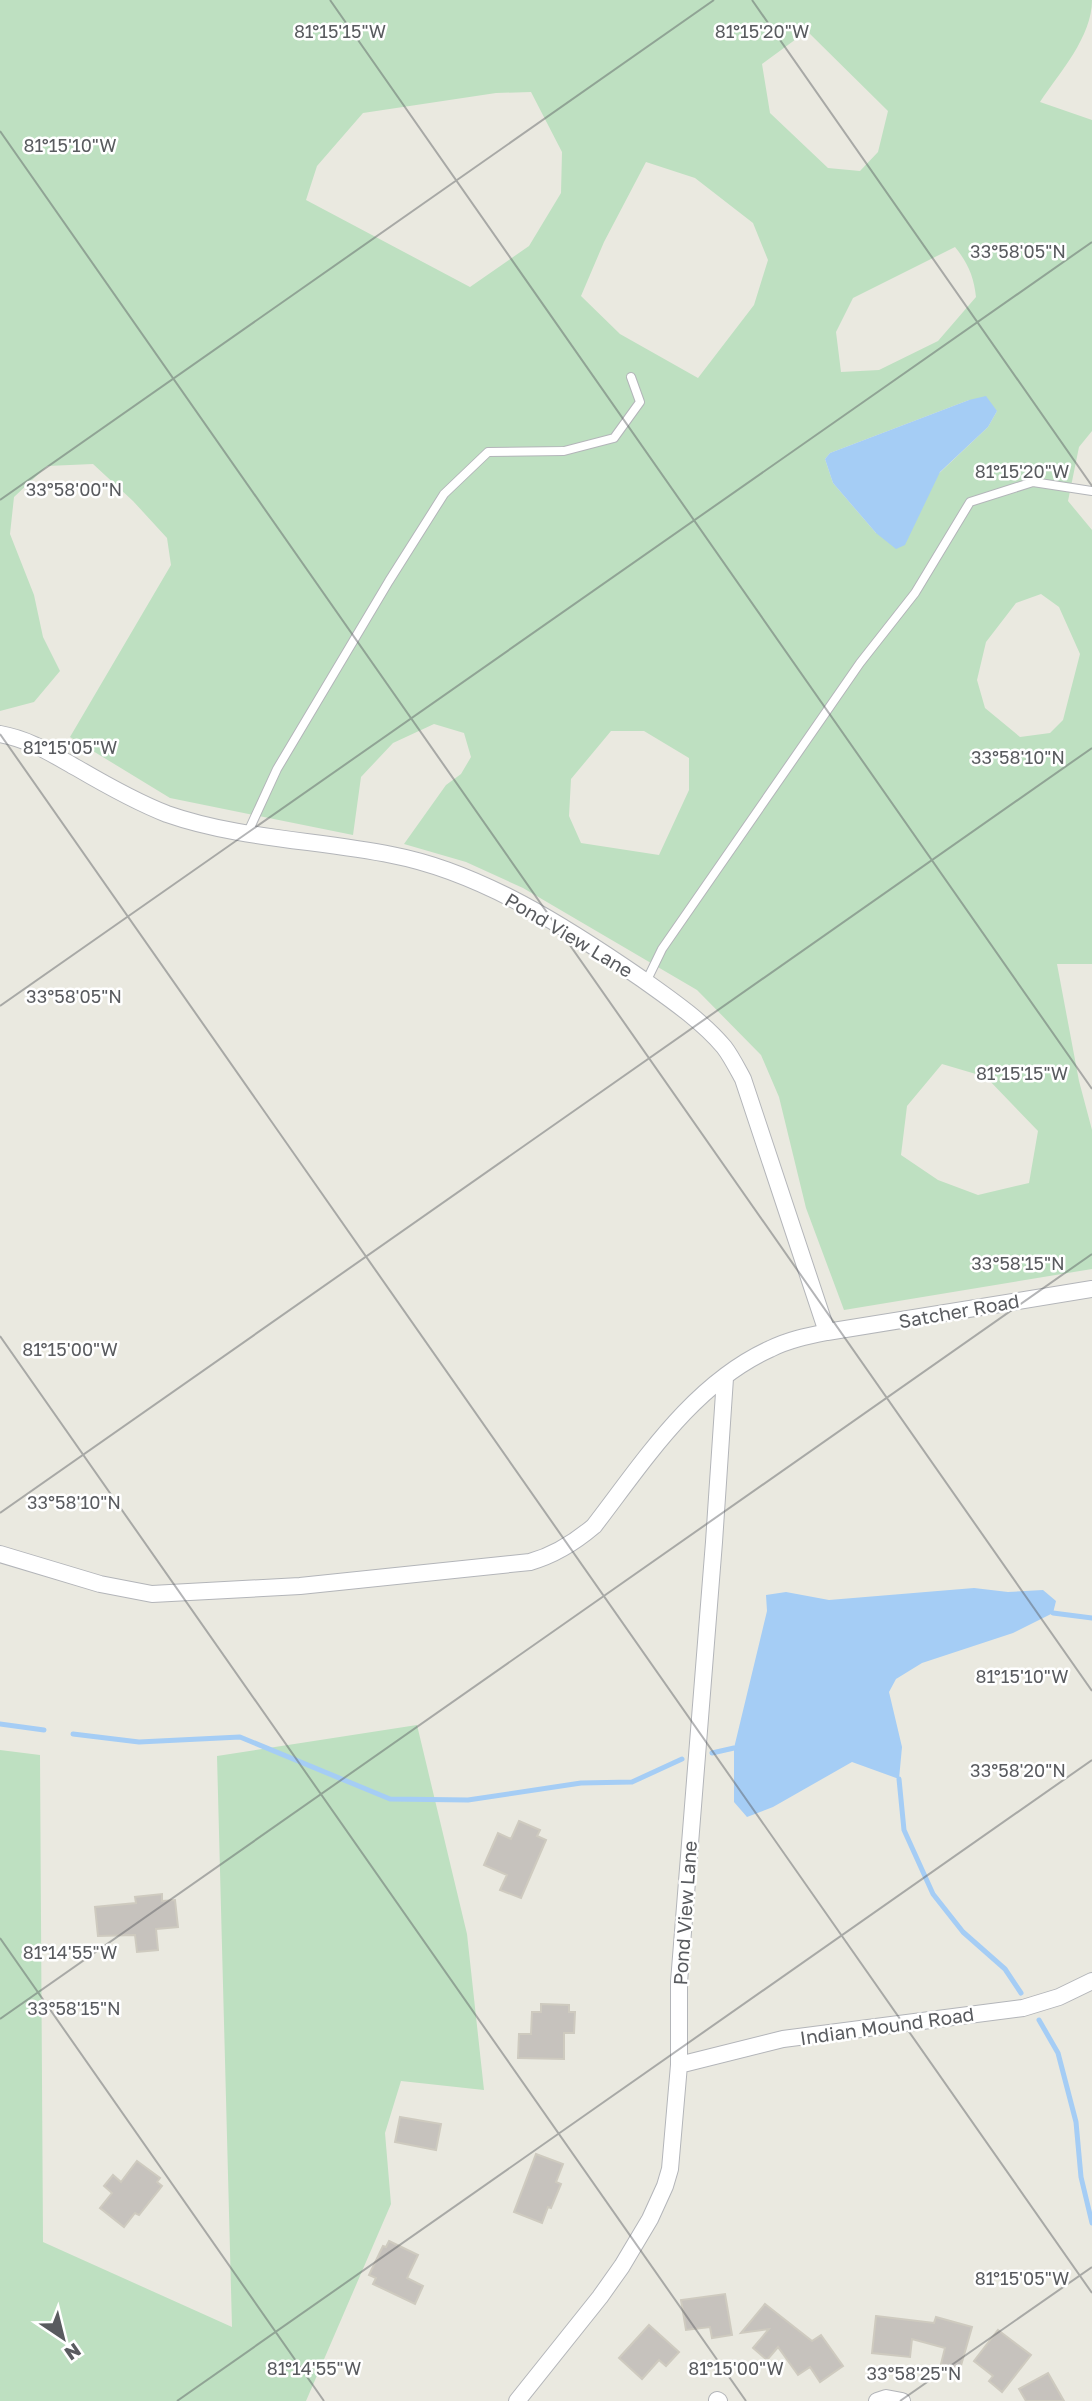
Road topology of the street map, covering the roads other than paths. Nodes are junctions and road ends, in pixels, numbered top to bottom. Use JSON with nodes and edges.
{"nodes":[{"id":1,"x":631,"y":377,"type":"dead end"},
{"id":2,"x":1092,"y":491,"type":"edge"},
{"id":3,"x":0,"y":734,"type":"edge"},
{"id":4,"x":248,"y":832,"type":"junction"},
{"id":5,"x":646,"y":982,"type":"junction"},
{"id":6,"x":1092,"y":1289,"type":"edge"},
{"id":7,"x":827,"y":1332,"type":"junction"},
{"id":8,"x":725,"y":1378,"type":"junction"},
{"id":9,"x":0,"y":1554,"type":"edge"},
{"id":10,"x":1092,"y":1981,"type":"edge"},
{"id":11,"x":679,"y":2065,"type":"junction"},
{"id":12,"x":517,"y":2401,"type":"edge"},
{"id":13,"x":877,"y":2401,"type":"edge"},
{"id":14,"x":902,"y":2401,"type":"edge"}],
"edges":[{"from":1,"to":4,"type":"lane"},
{"from":2,"to":5,"type":"lane"},
{"from":3,"to":4,"type":"street","name":"Pond View Lane"},
{"from":4,"to":5,"type":"street","name":"Pond View Lane"},
{"from":5,"to":7,"type":"street","name":"Pond View Lane"},
{"from":6,"to":7,"type":"street","name":"Satcher Road"},
{"from":7,"to":8,"type":"street"},
{"from":8,"to":9,"type":"street"},
{"from":8,"to":11,"type":"street","name":"Pond View Lane"},
{"from":10,"to":11,"type":"street","name":"Indian Mound Road"},
{"from":11,"to":12,"type":"street","name":"Pond View Lane"},
{"from":13,"to":14,"type":"street"}]}
